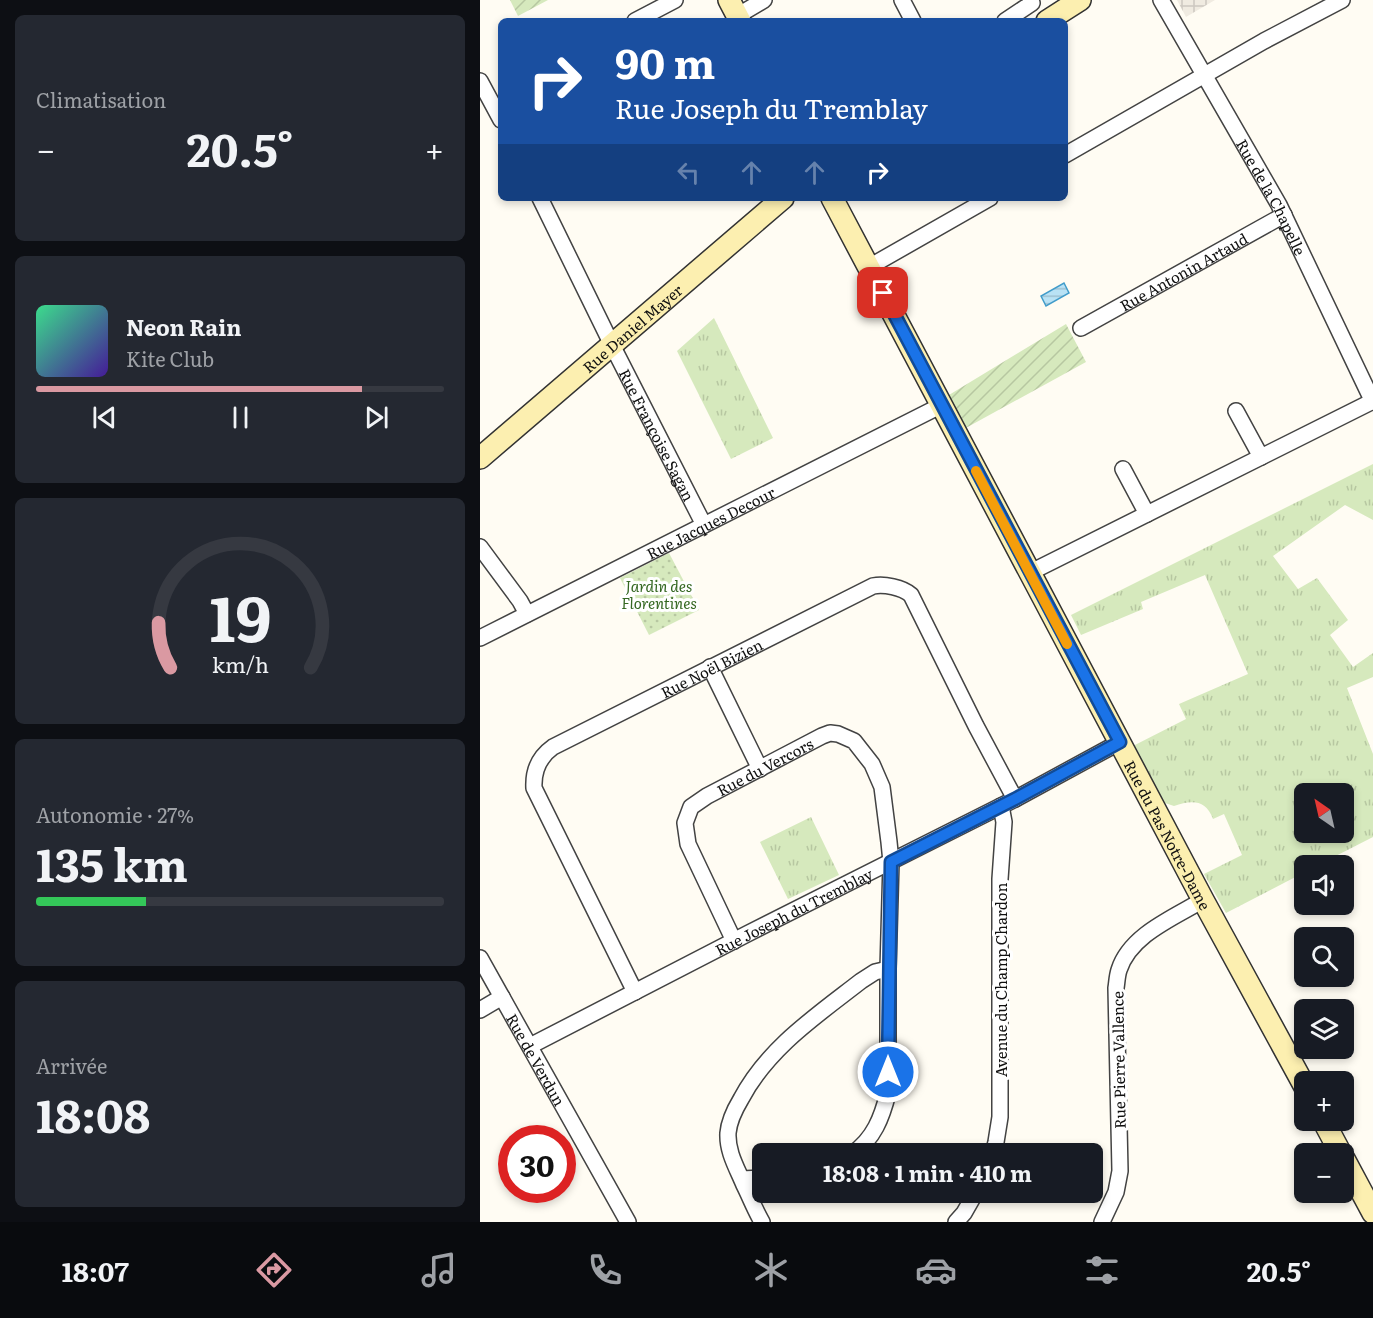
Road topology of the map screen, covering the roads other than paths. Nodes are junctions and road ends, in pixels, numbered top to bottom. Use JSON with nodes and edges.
{"nodes":[{"id":1,"x":675,"y":0,"type":"edge"},
{"id":2,"x":764,"y":0,"type":"edge"},
{"id":3,"x":902,"y":0,"type":"edge"},
{"id":4,"x":1030,"y":0,"type":"edge"},
{"id":5,"x":1080,"y":0,"type":"edge"},
{"id":6,"x":1161,"y":0,"type":"edge"},
{"id":7,"x":1342,"y":0,"type":"edge"},
{"id":8,"x":735,"y":12,"type":"edge"},
{"id":9,"x":641,"y":18,"type":"edge"},
{"id":10,"x":911,"y":18,"type":"edge"},
{"id":11,"x":1010,"y":18,"type":"edge"},
{"id":12,"x":1052,"y":18,"type":"edge"},
{"id":13,"x":1204,"y":76,"type":"junction"},
{"id":14,"x":480,"y":81,"type":"edge"},
{"id":15,"x":495,"y":95,"type":"edge"},
{"id":16,"x":1068,"y":153,"type":"edge"},
{"id":17,"x":541,"y":201,"type":"edge"},
{"id":18,"x":780,"y":201,"type":"edge"},
{"id":19,"x":834,"y":201,"type":"edge"},
{"id":20,"x":985,"y":201,"type":"edge"},
{"id":21,"x":1284,"y":214,"type":"junction"},
{"id":22,"x":869,"y":267,"type":"junction"},
{"id":23,"x":1081,"y":328,"type":"dead end"},
{"id":24,"x":612,"y":345,"type":"junction"},
{"id":25,"x":1373,"y":401,"type":"edge"},
{"id":26,"x":942,"y":405,"type":"junction"},
{"id":27,"x":1236,"y":411,"type":"dead end"},
{"id":28,"x":1261,"y":457,"type":"junction"},
{"id":29,"x":480,"y":458,"type":"edge"},
{"id":30,"x":1123,"y":469,"type":"dead end"},
{"id":31,"x":1147,"y":514,"type":"junction"},
{"id":32,"x":704,"y":525,"type":"junction"},
{"id":33,"x":480,"y":547,"type":"edge"},
{"id":34,"x":1029,"y":573,"type":"junction"},
{"id":35,"x":527,"y":614,"type":"junction"},
{"id":36,"x":480,"y":638,"type":"edge"},
{"id":37,"x":710,"y":667,"type":"junction"},
{"id":38,"x":1120,"y":742,"type":"junction"},
{"id":39,"x":759,"y":769,"type":"junction"},
{"id":40,"x":1015,"y":799,"type":"junction"},
{"id":41,"x":1001,"y":806,"type":"junction"},
{"id":42,"x":891,"y":862,"type":"junction"},
{"id":43,"x":1203,"y":900,"type":"junction"},
{"id":44,"x":735,"y":940,"type":"junction"},
{"id":45,"x":480,"y":958,"type":"edge"},
{"id":46,"x":888,"y":969,"type":"junction"},
{"id":47,"x":635,"y":992,"type":"junction"},
{"id":48,"x":502,"y":997,"type":"junction"},
{"id":49,"x":480,"y":1010,"type":"edge"},
{"id":50,"x":530,"y":1046,"type":"junction"},
{"id":51,"x":1296,"y":1071,"type":"edge"},
{"id":52,"x":864,"y":1143,"type":"edge"},
{"id":53,"x":996,"y":1143,"type":"edge"},
{"id":54,"x":752,"y":1178,"type":"edge"},
{"id":55,"x":1354,"y":1178,"type":"edge"},
{"id":56,"x":742,"y":1179,"type":"junction"},
{"id":57,"x":970,"y":1203,"type":"edge"},
{"id":58,"x":1373,"y":1213,"type":"edge"},
{"id":59,"x":628,"y":1222,"type":"edge"},
{"id":60,"x":762,"y":1222,"type":"edge"},
{"id":61,"x":956,"y":1222,"type":"edge"},
{"id":62,"x":1102,"y":1222,"type":"edge"}],
"edges":[{"from":1,"to":9,"type":"street"},
{"from":2,"to":8,"type":"street"},
{"from":3,"to":10,"type":"street"},
{"from":4,"to":11,"type":"street"},
{"from":5,"to":12,"type":"street"},
{"from":6,"to":13,"type":"street","name":"Rue de la Chapelle"},
{"from":7,"to":13,"type":"street"},
{"from":13,"to":16,"type":"street"},
{"from":13,"to":21,"type":"street","name":"Rue de la Chapelle"},
{"from":14,"to":15,"type":"street"},
{"from":17,"to":24,"type":"street","name":"Rue Françoise Sagan"},
{"from":18,"to":24,"type":"street","name":"Rue Daniel Mayer"},
{"from":19,"to":22,"type":"street","name":"Rue du Pas Notre-Dame"},
{"from":20,"to":22,"type":"street"},
{"from":21,"to":23,"type":"street","name":"Rue Antonin Artaud"},
{"from":21,"to":25,"type":"street","name":"Rue de la Chapelle"},
{"from":22,"to":26,"type":"street","name":"Rue du Pas Notre-Dame"},
{"from":24,"to":29,"type":"street","name":"Rue Daniel Mayer"},
{"from":24,"to":32,"type":"street","name":"Rue Françoise Sagan"},
{"from":25,"to":28,"type":"street"},
{"from":26,"to":32,"type":"street","name":"Rue Jacques Decour"},
{"from":26,"to":34,"type":"street","name":"Rue du Pas Notre-Dame"},
{"from":27,"to":28,"type":"street"},
{"from":28,"to":31,"type":"street"},
{"from":30,"to":31,"type":"street"},
{"from":31,"to":34,"type":"street"},
{"from":32,"to":35,"type":"street","name":"Rue Jacques Decour"},
{"from":33,"to":35,"type":"street"},
{"from":34,"to":38,"type":"street","name":"Rue du Pas Notre-Dame"},
{"from":35,"to":36,"type":"street","name":"Rue Jacques Decour"},
{"from":37,"to":39,"type":"street"},
{"from":37,"to":40,"type":"street","name":"Rue Noël Bizien"},
{"from":37,"to":47,"type":"street","name":"Rue Noël Bizien"},
{"from":38,"to":40,"type":"street","name":"Rue Joseph du Tremblay"},
{"from":38,"to":43,"type":"street","name":"Rue du Pas Notre-Dame"},
{"from":39,"to":42,"type":"street","name":"Rue du Vercors"},
{"from":39,"to":44,"type":"street","name":"Rue du Vercors"},
{"from":40,"to":41,"type":"street","name":"Rue Joseph du Tremblay"},
{"from":41,"to":42,"type":"street","name":"Rue Joseph du Tremblay"},
{"from":41,"to":53,"type":"street","name":"Avenue du Champ Chardon"},
{"from":42,"to":44,"type":"street","name":"Rue Joseph du Tremblay"},
{"from":42,"to":46,"type":"street","name":"Rue du Vercors"},
{"from":43,"to":51,"type":"street","name":"Rue du Pas Notre-Dame"},
{"from":43,"to":62,"type":"street","name":"Rue Pierre Vallence"},
{"from":44,"to":47,"type":"street","name":"Rue Joseph du Tremblay"},
{"from":45,"to":48,"type":"street","name":"Rue de Verdun"},
{"from":46,"to":52,"type":"street","name":"Rue du Vercors"},
{"from":46,"to":56,"type":"street"},
{"from":47,"to":50,"type":"street","name":"Rue Joseph du Tremblay"},
{"from":48,"to":49,"type":"street"},
{"from":48,"to":50,"type":"street","name":"Rue de Verdun"},
{"from":50,"to":59,"type":"street","name":"Rue de Verdun"},
{"from":54,"to":56,"type":"street"},
{"from":55,"to":58,"type":"street"},
{"from":56,"to":60,"type":"street"},
{"from":57,"to":61,"type":"street"}]}
